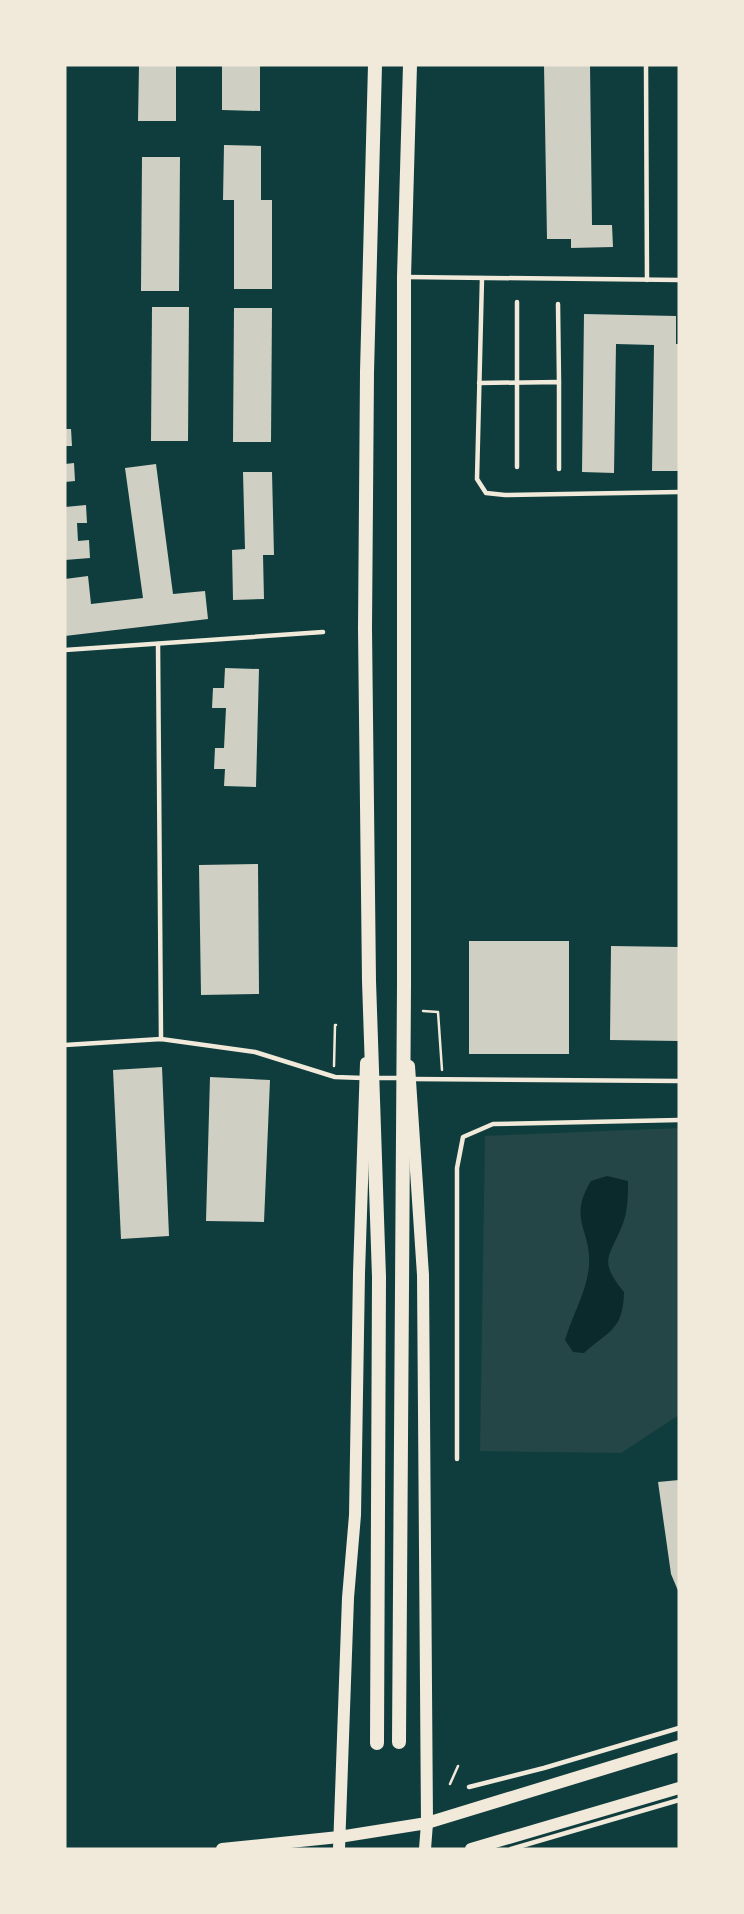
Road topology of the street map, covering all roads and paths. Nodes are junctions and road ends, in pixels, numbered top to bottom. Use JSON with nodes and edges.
{"nodes":[{"id":1,"x":375,"y":65,"type":"edge"},
{"id":2,"x":410,"y":65,"type":"edge"},
{"id":3,"x":646,"y":65,"type":"edge"},
{"id":4,"x":404,"y":277,"type":"junction"},
{"id":5,"x":482,"y":278,"type":"junction"},
{"id":6,"x":647,"y":279,"type":"junction"},
{"id":7,"x":679,"y":280,"type":"edge"},
{"id":8,"x":517,"y":302,"type":"dead end"},
{"id":9,"x":558,"y":304,"type":"dead end"},
{"id":10,"x":518,"y":382,"type":"junction"},
{"id":11,"x":559,"y":382,"type":"junction"},
{"id":12,"x":480,"y":383,"type":"junction"},
{"id":13,"x":517,"y":467,"type":"dead end"},
{"id":14,"x":559,"y":469,"type":"dead end"},
{"id":15,"x":679,"y":492,"type":"edge"},
{"id":16,"x":323,"y":632,"type":"dead end"},
{"id":17,"x":158,"y":645,"type":"junction"},
{"id":18,"x":65,"y":650,"type":"edge"},
{"id":19,"x":369,"y":981,"type":"junction"},
{"id":20,"x":404,"y":985,"type":"junction"},
{"id":21,"x":422,"y":1011,"type":"dead end"},
{"id":22,"x":336,"y":1025,"type":"dead end"},
{"id":23,"x":161,"y":1039,"type":"junction"},
{"id":24,"x":65,"y":1045,"type":"edge"},
{"id":25,"x":334,"y":1070,"type":"dead end"},
{"id":26,"x":442,"y":1070,"type":"dead end"},
{"id":27,"x":679,"y":1081,"type":"edge"},
{"id":28,"x":679,"y":1121,"type":"edge"},
{"id":29,"x":457,"y":1459,"type":"dead end"},
{"id":30,"x":679,"y":1728,"type":"edge"},
{"id":31,"x":399,"y":1742,"type":"dead end"},
{"id":32,"x":377,"y":1743,"type":"dead end"},
{"id":33,"x":679,"y":1746,"type":"edge"},
{"id":34,"x":458,"y":1766,"type":"dead end"},
{"id":35,"x":450,"y":1784,"type":"dead end"},
{"id":36,"x":469,"y":1787,"type":"dead end"},
{"id":37,"x":679,"y":1788,"type":"edge"},
{"id":38,"x":679,"y":1800,"type":"edge"},
{"id":39,"x":427,"y":1823,"type":"junction"},
{"id":40,"x":339,"y":1843,"type":"edge"},
{"id":41,"x":222,"y":1849,"type":"edge"},
{"id":42,"x":425,"y":1849,"type":"edge"},
{"id":43,"x":471,"y":1849,"type":"edge"},
{"id":44,"x":511,"y":1849,"type":"edge"}],
"edges":[{"from":1,"to":19,"type":"main road"},
{"from":2,"to":4,"type":"main road"},
{"from":3,"to":6,"type":"lane"},
{"from":4,"to":5,"type":"lane"},
{"from":4,"to":20,"type":"main road"},
{"from":5,"to":6,"type":"lane"},
{"from":5,"to":12,"type":"lane"},
{"from":6,"to":7,"type":"lane"},
{"from":8,"to":10,"type":"lane"},
{"from":9,"to":11,"type":"lane"},
{"from":10,"to":11,"type":"lane"},
{"from":10,"to":12,"type":"lane"},
{"from":10,"to":13,"type":"lane"},
{"from":11,"to":14,"type":"lane"},
{"from":12,"to":15,"type":"lane"},
{"from":16,"to":17,"type":"lane"},
{"from":17,"to":18,"type":"lane"},
{"from":17,"to":23,"type":"lane"},
{"from":19,"to":32,"type":"main road"},
{"from":19,"to":40,"type":"main road"},
{"from":20,"to":31,"type":"main road"},
{"from":20,"to":39,"type":"main road"},
{"from":21,"to":26,"type":"path"},
{"from":22,"to":25,"type":"path"},
{"from":23,"to":24,"type":"lane"},
{"from":23,"to":27,"type":"lane"},
{"from":28,"to":29,"type":"lane"},
{"from":30,"to":36,"type":"lane"},
{"from":33,"to":39,"type":"main road"},
{"from":34,"to":35,"type":"path"},
{"from":37,"to":43,"type":"main road"},
{"from":38,"to":44,"type":"lane"},
{"from":39,"to":40,"type":"main road"},
{"from":39,"to":42,"type":"main road"},
{"from":40,"to":41,"type":"main road"}]}
